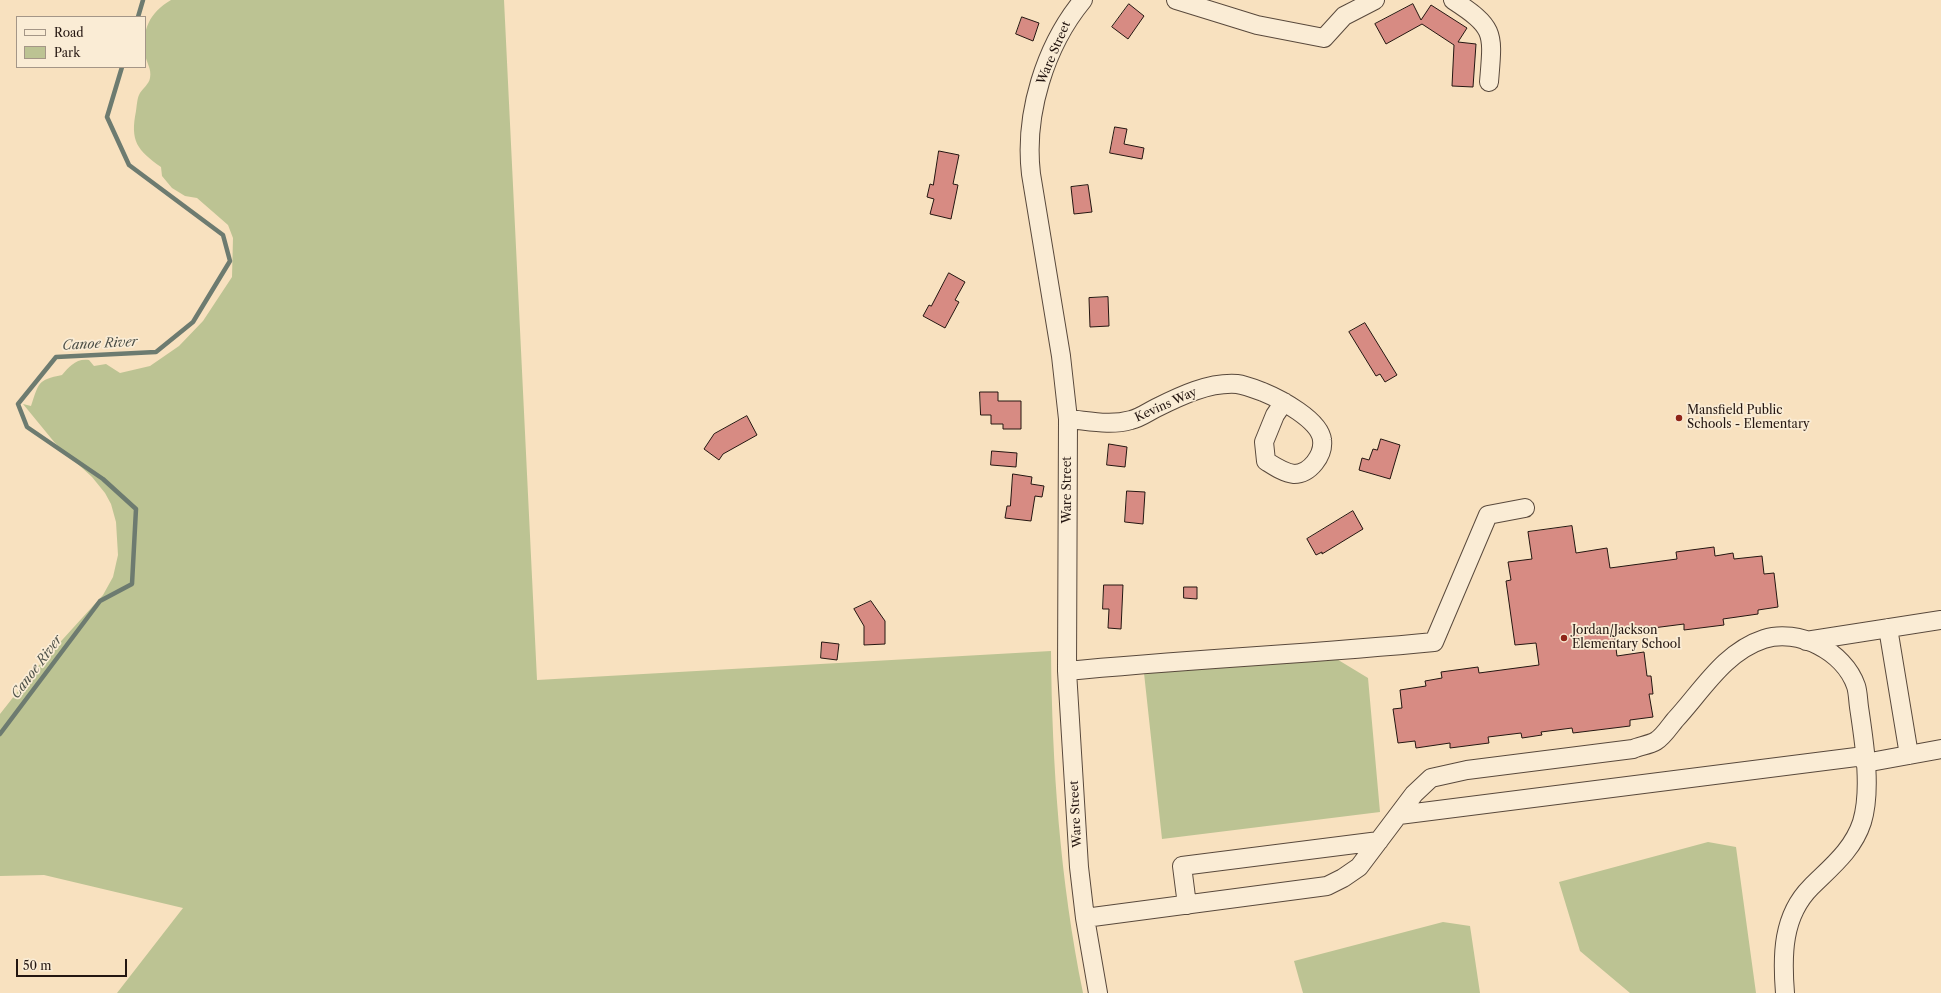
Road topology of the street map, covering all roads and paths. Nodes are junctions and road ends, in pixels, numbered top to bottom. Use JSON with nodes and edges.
{"nodes":[{"id":1,"x":1083,"y":0,"type":"edge"},
{"id":2,"x":1176,"y":0,"type":"edge"},
{"id":3,"x":1375,"y":0,"type":"edge"},
{"id":4,"x":1453,"y":0,"type":"edge"},
{"id":5,"x":1489,"y":82,"type":"dead end"},
{"id":6,"x":1284,"y":402,"type":"dead end"},
{"id":7,"x":1068,"y":419,"type":"junction"},
{"id":8,"x":1525,"y":508,"type":"dead end"},
{"id":9,"x":1941,"y":620,"type":"edge"},
{"id":10,"x":1888,"y":628,"type":"junction"},
{"id":11,"x":1806,"y":641,"type":"junction"},
{"id":12,"x":1067,"y":672,"type":"junction"},
{"id":13,"x":1941,"y":749,"type":"edge"},
{"id":14,"x":1909,"y":755,"type":"junction"},
{"id":15,"x":1864,"y":756,"type":"junction"},
{"id":16,"x":1399,"y":815,"type":"junction"},
{"id":17,"x":1379,"y":841,"type":"junction"},
{"id":18,"x":1187,"y":905,"type":"junction"},
{"id":19,"x":1085,"y":918,"type":"junction"},
{"id":20,"x":1098,"y":993,"type":"edge"},
{"id":21,"x":1785,"y":993,"type":"edge"}],
"edges":[{"from":1,"to":7,"type":"street","name":"Ware Street"},
{"from":2,"to":3,"type":"street"},
{"from":4,"to":5,"type":"street"},
{"from":6,"to":7,"type":"street","name":"Kevins Way"},
{"from":7,"to":12,"type":"street","name":"Ware Street"},
{"from":8,"to":12,"type":"street"},
{"from":9,"to":10,"type":"street"},
{"from":10,"to":11,"type":"street"},
{"from":10,"to":14,"type":"street"},
{"from":11,"to":15,"type":"street"},
{"from":11,"to":16,"type":"street"},
{"from":12,"to":19,"type":"street","name":"Ware Street"},
{"from":13,"to":14,"type":"street"},
{"from":14,"to":15,"type":"street"},
{"from":15,"to":16,"type":"street"},
{"from":15,"to":21,"type":"street"},
{"from":16,"to":17,"type":"street"},
{"from":17,"to":18,"type":"street"},
{"from":17,"to":18,"type":"street"},
{"from":18,"to":19,"type":"street"},
{"from":19,"to":20,"type":"street","name":"Ware Street"}]}
